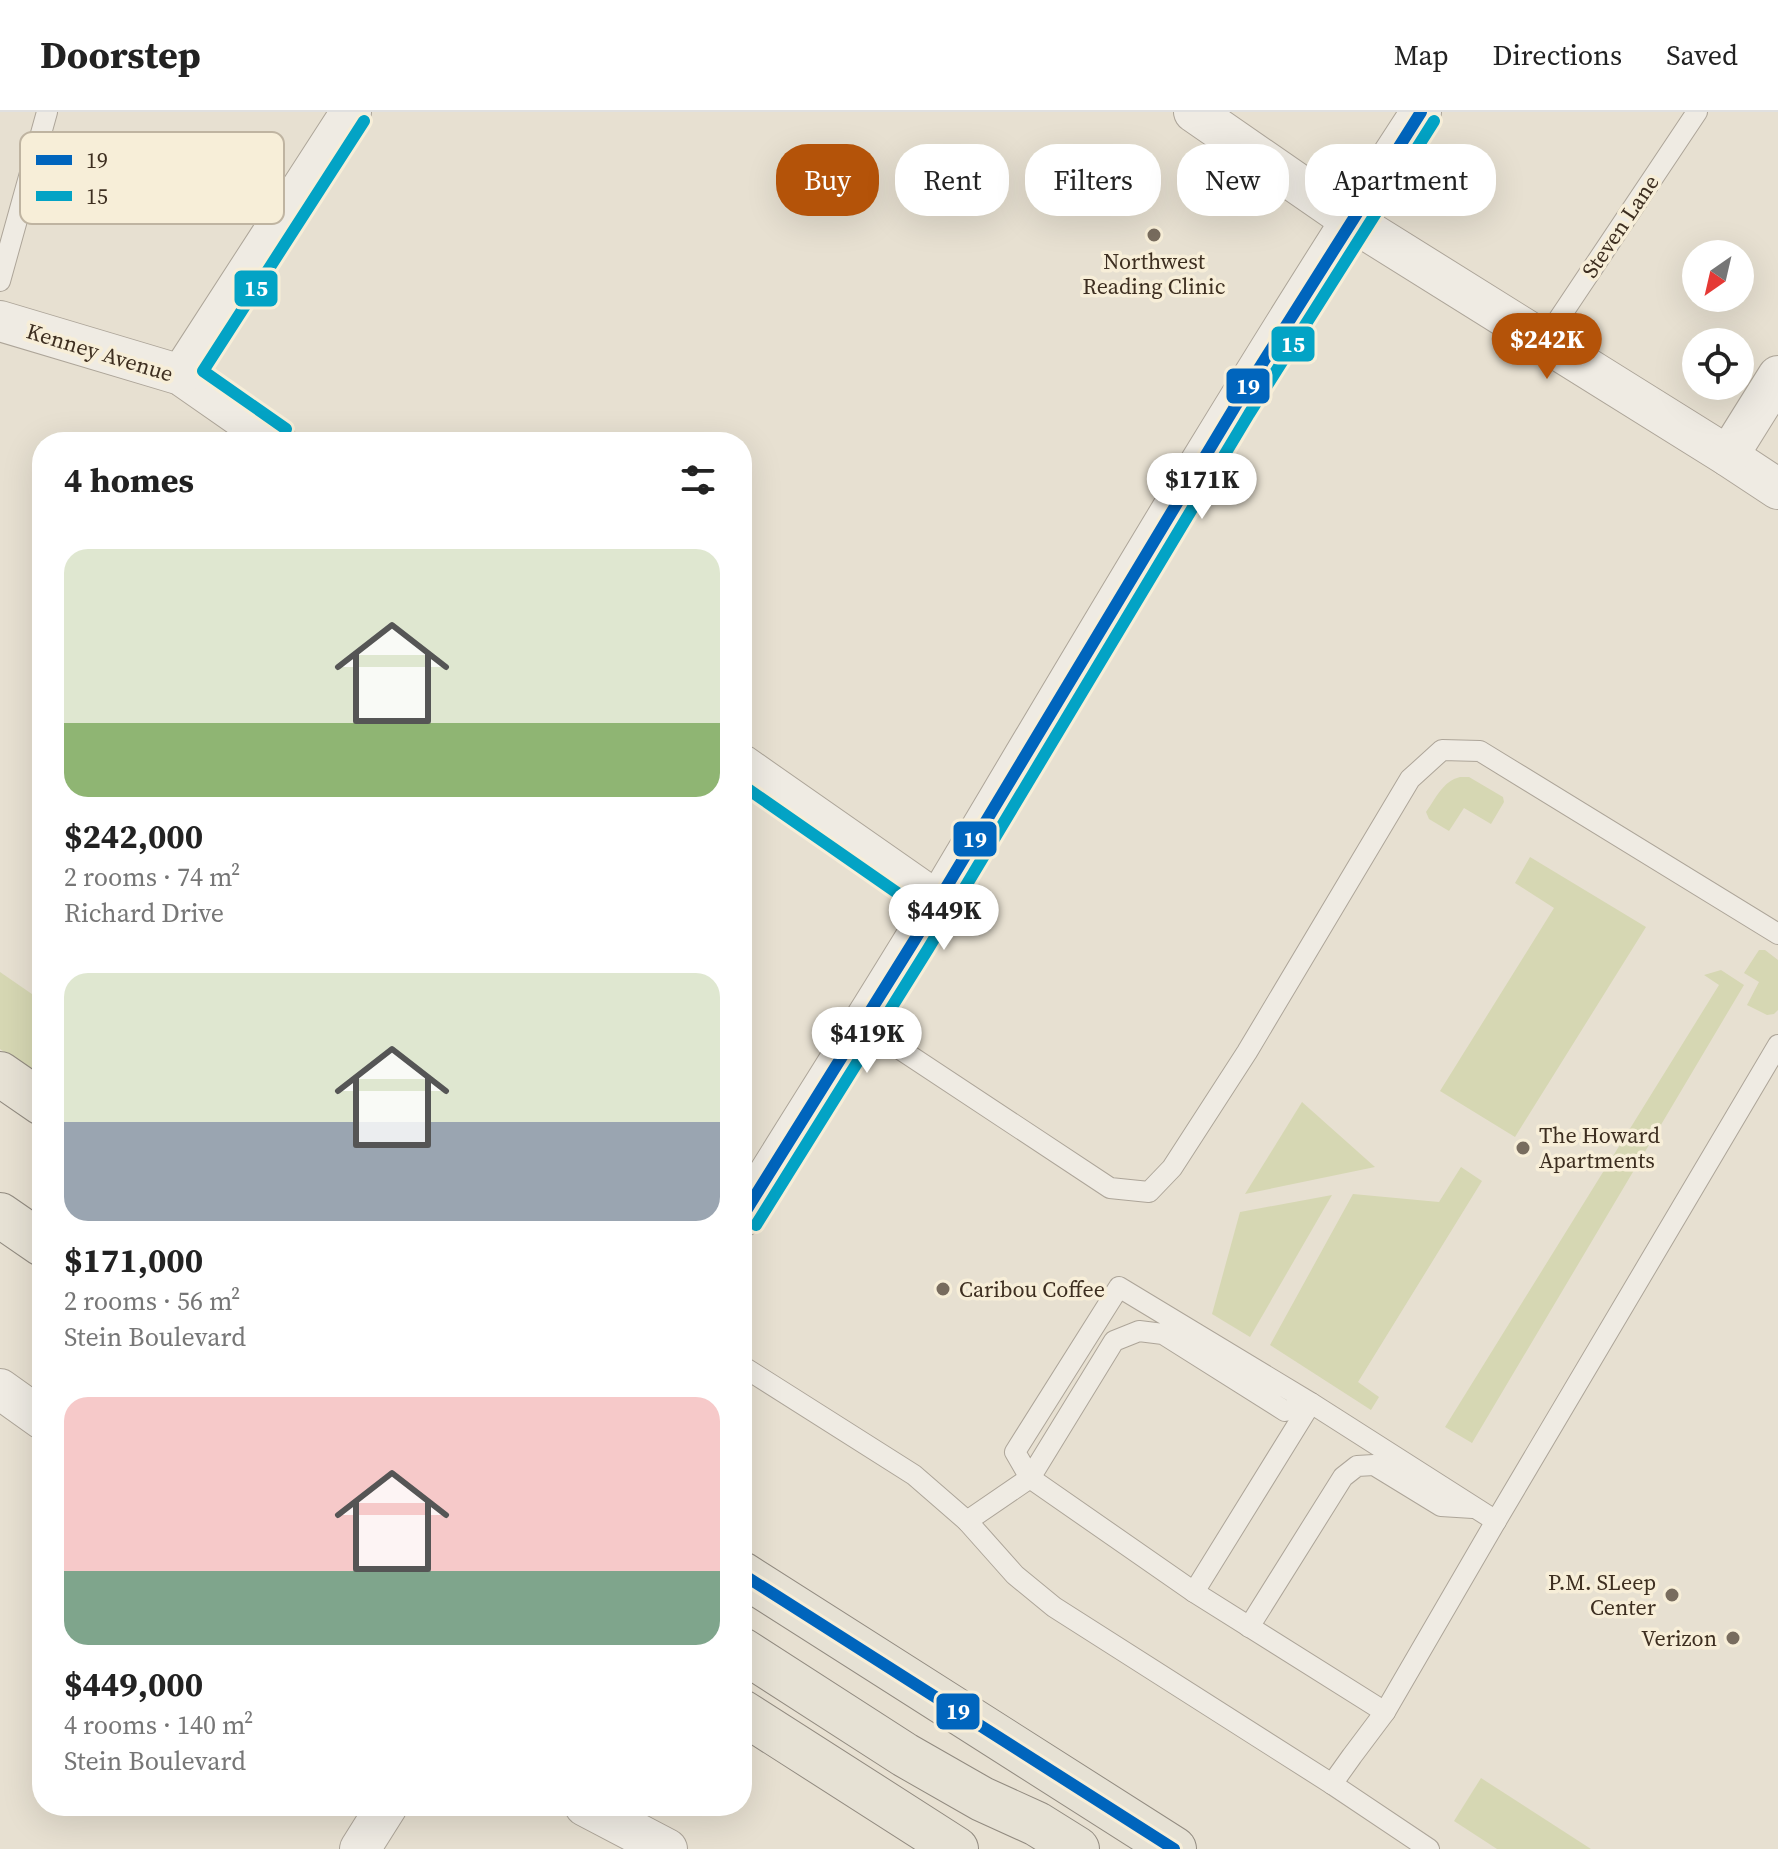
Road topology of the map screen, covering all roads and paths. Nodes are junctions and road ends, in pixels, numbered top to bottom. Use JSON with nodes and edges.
{"nodes":[{"id":1,"x":47,"y":112,"type":"edge"},
{"id":2,"x":351,"y":112,"type":"edge"},
{"id":3,"x":1194,"y":112,"type":"edge"},
{"id":4,"x":1421,"y":112,"type":"edge"},
{"id":5,"x":1697,"y":112,"type":"edge"},
{"id":6,"x":41,"y":132,"type":"edge"},
{"id":7,"x":20,"y":209,"type":"edge"},
{"id":8,"x":284,"y":216,"type":"edge"},
{"id":9,"x":1350,"y":220,"type":"junction"},
{"id":10,"x":279,"y":224,"type":"edge"},
{"id":11,"x":0,"y":281,"type":"edge"},
{"id":12,"x":0,"y":321,"type":"edge"},
{"id":13,"x":1544,"y":341,"type":"junction"},
{"id":14,"x":181,"y":375,"type":"junction"},
{"id":15,"x":1778,"y":376,"type":"edge"},
{"id":16,"x":263,"y":432,"type":"edge"},
{"id":17,"x":1728,"y":456,"type":"junction"},
{"id":18,"x":1778,"y":489,"type":"edge"},
{"id":19,"x":752,"y":772,"type":"edge"},
{"id":20,"x":938,"y":902,"type":"junction"},
{"id":21,"x":1778,"y":934,"type":"edge"},
{"id":22,"x":862,"y":1024,"type":"junction"},
{"id":23,"x":1778,"y":1045,"type":"edge"},
{"id":24,"x":0,"y":1074,"type":"edge"},
{"id":25,"x":32,"y":1096,"type":"edge"},
{"id":26,"x":752,"y":1201,"type":"edge"},
{"id":27,"x":0,"y":1215,"type":"edge"},
{"id":28,"x":32,"y":1237,"type":"edge"},
{"id":29,"x":752,"y":1372,"type":"edge"},
{"id":30,"x":0,"y":1389,"type":"edge"},
{"id":31,"x":1311,"y":1403,"type":"junction"},
{"id":32,"x":32,"y":1412,"type":"edge"},
{"id":33,"x":1030,"y":1478,"type":"junction"},
{"id":34,"x":1477,"y":1508,"type":"junction"},
{"id":35,"x":967,"y":1521,"type":"junction"},
{"id":36,"x":1496,"y":1521,"type":"junction"},
{"id":37,"x":752,"y":1580,"type":"edge"},
{"id":38,"x":1194,"y":1592,"type":"junction"},
{"id":39,"x":1249,"y":1627,"type":"junction"},
{"id":40,"x":752,"y":1656,"type":"edge"},
{"id":41,"x":1385,"y":1712,"type":"junction"},
{"id":42,"x":752,"y":1718,"type":"edge"},
{"id":43,"x":1332,"y":1784,"type":"junction"},
{"id":44,"x":381,"y":1816,"type":"edge"},
{"id":45,"x":604,"y":1816,"type":"edge"},
{"id":46,"x":360,"y":1849,"type":"edge"},
{"id":47,"x":667,"y":1849,"type":"edge"},
{"id":48,"x":956,"y":1849,"type":"edge"},
{"id":49,"x":1077,"y":1849,"type":"edge"},
{"id":50,"x":1174,"y":1849,"type":"edge"},
{"id":51,"x":1429,"y":1849,"type":"edge"}],
"edges":[{"from":1,"to":6,"type":"lane"},
{"from":2,"to":8,"type":"street"},
{"from":3,"to":9,"type":"street"},
{"from":4,"to":9,"type":"street"},
{"from":5,"to":13,"type":"lane","name":"Steven Lane"},
{"from":7,"to":11,"type":"lane"},
{"from":9,"to":13,"type":"street"},
{"from":9,"to":20,"type":"street"},
{"from":10,"to":14,"type":"street"},
{"from":12,"to":14,"type":"street","name":"Kenney Avenue"},
{"from":13,"to":17,"type":"street"},
{"from":14,"to":16,"type":"street","name":"Kenney Avenue"},
{"from":15,"to":17,"type":"street"},
{"from":17,"to":18,"type":"street"},
{"from":19,"to":20,"type":"street"},
{"from":20,"to":22,"type":"street"},
{"from":21,"to":22,"type":"lane"},
{"from":22,"to":26,"type":"street"},
{"from":23,"to":36,"type":"lane"},
{"from":24,"to":25,"type":"main road"},
{"from":27,"to":28,"type":"main road"},
{"from":29,"to":35,"type":"lane"},
{"from":30,"to":32,"type":"street"},
{"from":31,"to":33,"type":"lane"},
{"from":31,"to":33,"type":"lane"},
{"from":31,"to":34,"type":"lane"},
{"from":31,"to":38,"type":"lane"},
{"from":33,"to":35,"type":"lane"},
{"from":33,"to":38,"type":"lane"},
{"from":34,"to":36,"type":"lane"},
{"from":34,"to":39,"type":"lane"},
{"from":35,"to":43,"type":"lane"},
{"from":36,"to":41,"type":"lane"},
{"from":37,"to":50,"type":"main road"},
{"from":38,"to":39,"type":"lane"},
{"from":39,"to":41,"type":"lane"},
{"from":40,"to":49,"type":"main road"},
{"from":41,"to":43,"type":"lane"},
{"from":42,"to":48,"type":"main road"},
{"from":43,"to":51,"type":"lane"},
{"from":44,"to":46,"type":"street"},
{"from":45,"to":47,"type":"street"}]}
